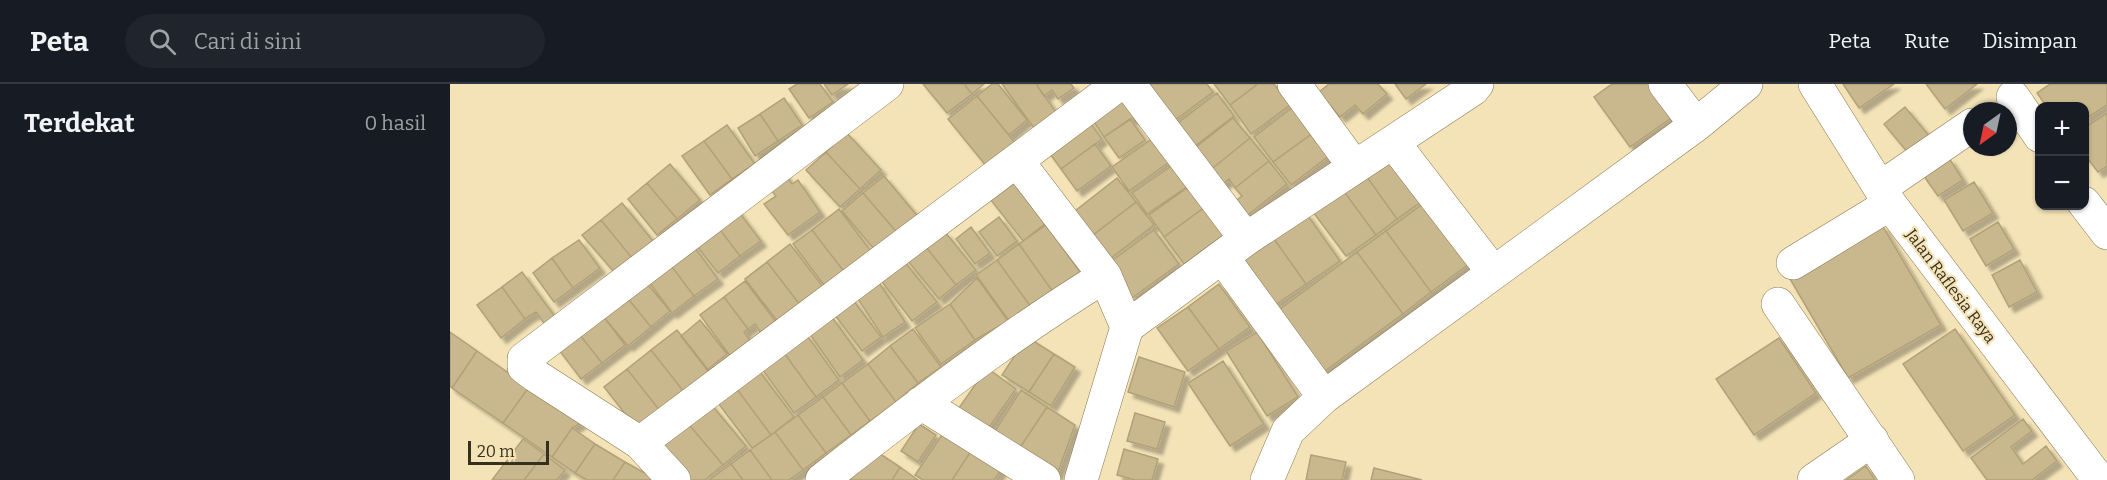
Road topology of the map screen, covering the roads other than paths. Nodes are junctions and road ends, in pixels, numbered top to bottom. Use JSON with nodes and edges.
{"nodes":[{"id":1,"x":887,"y":84,"type":"edge"},
{"id":2,"x":1130,"y":84,"type":"edge"},
{"id":3,"x":1294,"y":84,"type":"edge"},
{"id":4,"x":1477,"y":84,"type":"edge"},
{"id":5,"x":1665,"y":84,"type":"edge"},
{"id":6,"x":1746,"y":84,"type":"edge"},
{"id":7,"x":1815,"y":84,"type":"edge"},
{"id":8,"x":1099,"y":89,"type":"edge"},
{"id":9,"x":2012,"y":97,"type":"edge"},
{"id":10,"x":1696,"y":125,"type":"junction"},
{"id":11,"x":2035,"y":129,"type":"edge"},
{"id":12,"x":1963,"y":132,"type":"edge"},
{"id":13,"x":1393,"y":142,"type":"junction"},
{"id":14,"x":1018,"y":162,"type":"junction"},
{"id":15,"x":1354,"y":166,"type":"junction"},
{"id":16,"x":2107,"y":188,"type":"edge"},
{"id":17,"x":1885,"y":196,"type":"junction"},
{"id":18,"x":2089,"y":201,"type":"edge"},
{"id":19,"x":2089,"y":209,"type":"edge"},
{"id":20,"x":2107,"y":233,"type":"edge"},
{"id":21,"x":1234,"y":248,"type":"junction"},
{"id":22,"x":1793,"y":263,"type":"dead end"},
{"id":23,"x":1494,"y":272,"type":"junction"},
{"id":24,"x":1106,"y":276,"type":"junction"},
{"id":25,"x":1778,"y":304,"type":"dead end"},
{"id":26,"x":1127,"y":327,"type":"junction"},
{"id":27,"x":1324,"y":397,"type":"junction"},
{"id":28,"x":921,"y":403,"type":"junction"},
{"id":29,"x":1288,"y":431,"type":"junction"},
{"id":30,"x":1872,"y":440,"type":"junction"},
{"id":31,"x":640,"y":442,"type":"junction"},
{"id":32,"x":674,"y":480,"type":"edge"},
{"id":33,"x":822,"y":480,"type":"edge"},
{"id":34,"x":1044,"y":480,"type":"edge"},
{"id":35,"x":1081,"y":480,"type":"edge"},
{"id":36,"x":1245,"y":480,"type":"edge"},
{"id":37,"x":1267,"y":480,"type":"edge"},
{"id":38,"x":1814,"y":480,"type":"edge"},
{"id":39,"x":1898,"y":480,"type":"edge"},
{"id":40,"x":2098,"y":480,"type":"edge"}],
"edges":[{"from":1,"to":31,"type":"street"},
{"from":2,"to":21,"type":"street"},
{"from":3,"to":15,"type":"street"},
{"from":4,"to":13,"type":"street"},
{"from":5,"to":10,"type":"street"},
{"from":6,"to":10,"type":"street"},
{"from":7,"to":17,"type":"street","name":"Jalan Raflesia Raya"},
{"from":8,"to":14,"type":"street"},
{"from":9,"to":11,"type":"street"},
{"from":10,"to":23,"type":"street"},
{"from":12,"to":17,"type":"street"},
{"from":13,"to":15,"type":"street"},
{"from":13,"to":23,"type":"street"},
{"from":14,"to":24,"type":"street"},
{"from":14,"to":31,"type":"street"},
{"from":15,"to":21,"type":"street"},
{"from":16,"to":18,"type":"street"},
{"from":17,"to":22,"type":"street"},
{"from":17,"to":40,"type":"street","name":"Jalan Raflesia Raya"},
{"from":19,"to":20,"type":"street"},
{"from":21,"to":26,"type":"street"},
{"from":21,"to":27,"type":"street"},
{"from":23,"to":27,"type":"street"},
{"from":24,"to":26,"type":"street"},
{"from":24,"to":28,"type":"street"},
{"from":25,"to":30,"type":"street"},
{"from":26,"to":35,"type":"street"},
{"from":27,"to":29,"type":"street"},
{"from":28,"to":33,"type":"street"},
{"from":28,"to":34,"type":"street"},
{"from":29,"to":36,"type":"street"},
{"from":29,"to":37,"type":"street"},
{"from":30,"to":38,"type":"street"},
{"from":30,"to":39,"type":"street"},
{"from":31,"to":32,"type":"street"}]}
